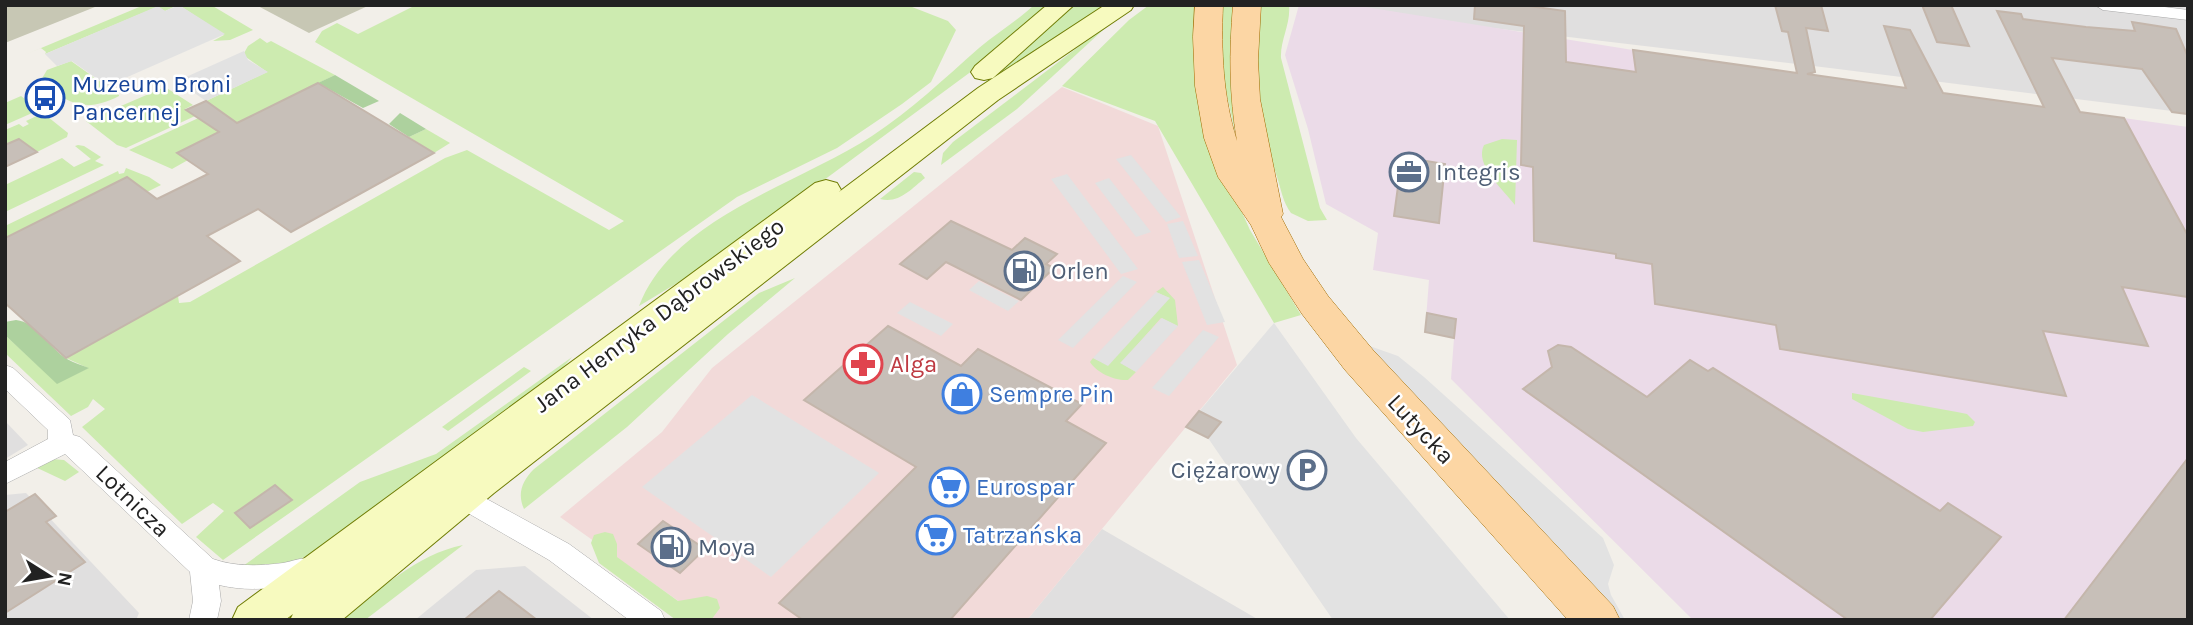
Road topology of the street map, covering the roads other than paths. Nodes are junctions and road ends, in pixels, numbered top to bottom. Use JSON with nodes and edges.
{"nodes":[{"id":1,"x":1062,"y":5,"type":"edge"},
{"id":2,"x":1122,"y":5,"type":"edge"},
{"id":3,"x":1209,"y":5,"type":"edge"},
{"id":4,"x":1247,"y":5,"type":"edge"},
{"id":5,"x":2104,"y":5,"type":"edge"},
{"id":6,"x":2188,"y":15,"type":"edge"},
{"id":7,"x":1267,"y":222,"type":"junction"},
{"id":8,"x":5,"y":374,"type":"edge"},
{"id":9,"x":60,"y":443,"type":"junction"},
{"id":10,"x":5,"y":474,"type":"edge"},
{"id":11,"x":463,"y":497,"type":"junction"},
{"id":12,"x":203,"y":567,"type":"junction"},
{"id":13,"x":339,"y":575,"type":"junction"},
{"id":14,"x":203,"y":620,"type":"edge"},
{"id":15,"x":253,"y":620,"type":"edge"},
{"id":16,"x":311,"y":620,"type":"edge"},
{"id":17,"x":323,"y":620,"type":"edge"},
{"id":18,"x":651,"y":620,"type":"edge"},
{"id":19,"x":1597,"y":620,"type":"edge"}],
"edges":[{"from":1,"to":13,"type":"main road","name":"Jana Henryka Dąbrowskiego"},
{"from":2,"to":11,"type":"main road","name":"Jana Henryka Dąbrowskiego"},
{"from":3,"to":7,"type":"main road","name":"Lutycka"},
{"from":4,"to":7,"type":"main road","name":"Lutycka"},
{"from":5,"to":6,"type":"street"},
{"from":7,"to":19,"type":"main road","name":"Lutycka"},
{"from":8,"to":9,"type":"street"},
{"from":9,"to":10,"type":"street"},
{"from":9,"to":12,"type":"street","name":"Lotnicza"},
{"from":11,"to":13,"type":"main road","name":"Jana Henryka Dąbrowskiego"},
{"from":11,"to":18,"type":"street"},
{"from":12,"to":13,"type":"street","name":"Lotnicza"},
{"from":12,"to":14,"type":"street"},
{"from":13,"to":15,"type":"main road","name":"Jana Henryka Dąbrowskiego"},
{"from":13,"to":16,"type":"main road","name":"Jana Henryka Dąbrowskiego"},
{"from":13,"to":17,"type":"street","name":"Jana Henryka Dąbrowskiego"}]}
